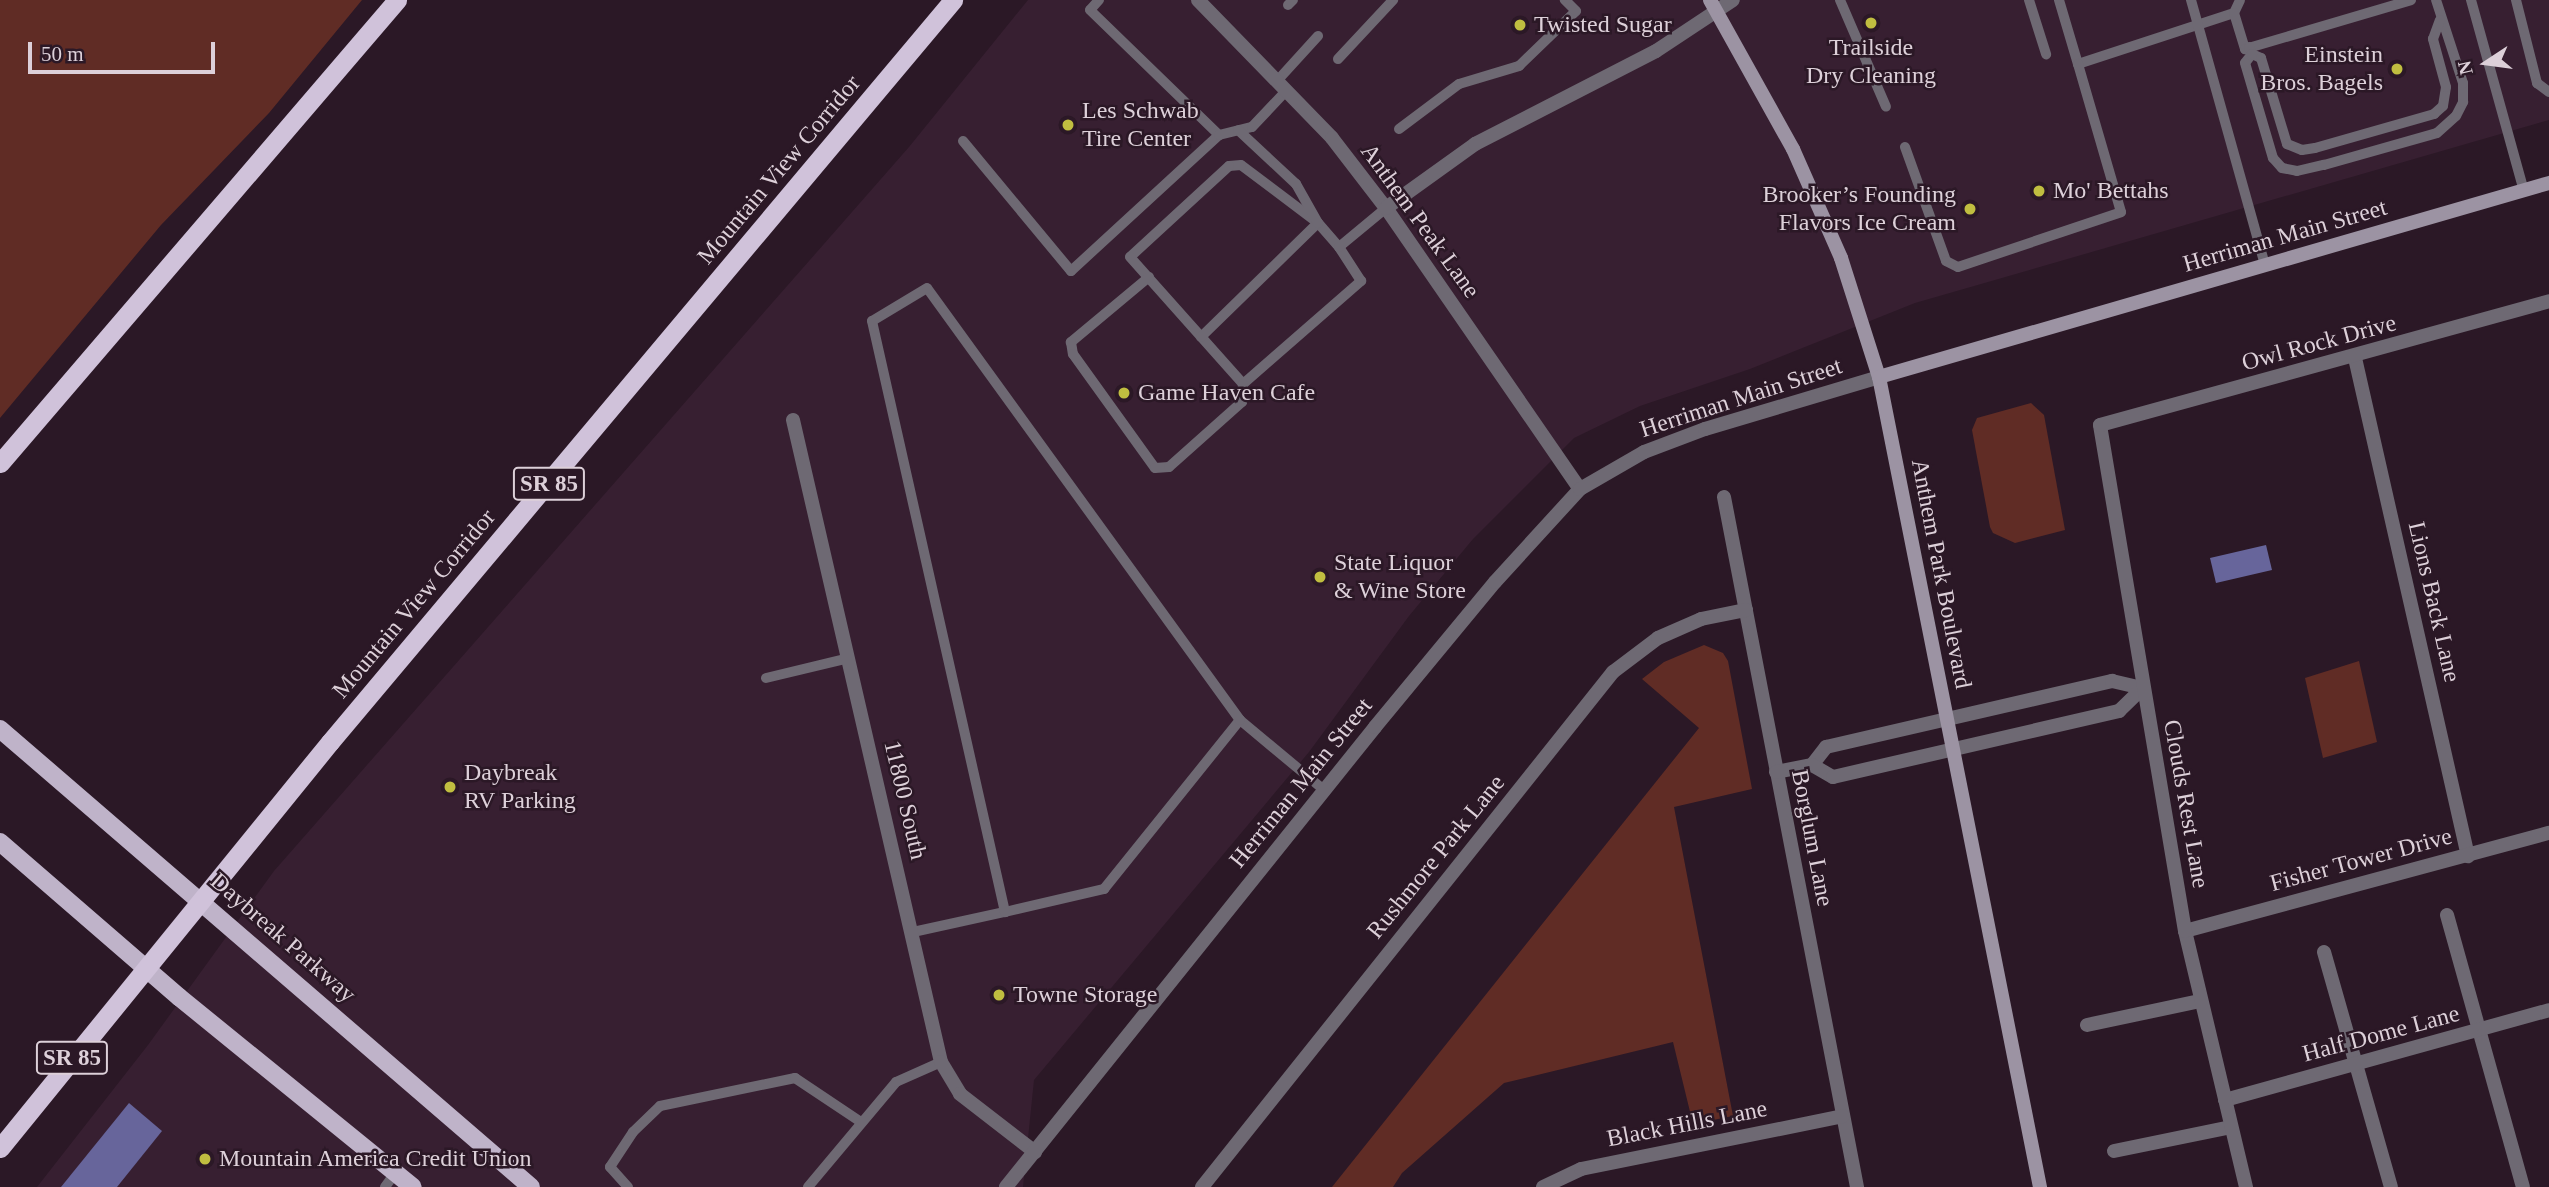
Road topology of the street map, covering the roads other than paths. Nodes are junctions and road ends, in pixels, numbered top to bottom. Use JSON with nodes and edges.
{"nodes":[{"id":1,"x":397,"y":0,"type":"edge"},
{"id":2,"x":953,"y":0,"type":"edge"},
{"id":3,"x":1099,"y":0,"type":"edge"},
{"id":4,"x":1198,"y":0,"type":"edge"},
{"id":5,"x":1392,"y":0,"type":"edge"},
{"id":6,"x":1565,"y":0,"type":"edge"},
{"id":7,"x":1733,"y":0,"type":"edge"},
{"id":8,"x":1840,"y":0,"type":"edge"},
{"id":9,"x":2029,"y":0,"type":"edge"},
{"id":10,"x":2059,"y":0,"type":"edge"},
{"id":11,"x":2192,"y":0,"type":"edge"},
{"id":12,"x":2240,"y":0,"type":"edge"},
{"id":13,"x":2411,"y":0,"type":"edge"},
{"id":14,"x":2436,"y":0,"type":"edge"},
{"id":15,"x":2471,"y":0,"type":"edge"},
{"id":16,"x":2515,"y":1,"type":"edge"},
{"id":17,"x":1713,"y":5,"type":"edge"},
{"id":18,"x":2234,"y":13,"type":"junction"},
{"id":19,"x":2440,"y":20,"type":"junction"},
{"id":20,"x":2198,"y":25,"type":"junction"},
{"id":21,"x":1318,"y":36,"type":"dead end"},
{"id":22,"x":2251,"y":51,"type":"junction"},
{"id":23,"x":2046,"y":54,"type":"dead end"},
{"id":24,"x":1338,"y":59,"type":"dead end"},
{"id":25,"x":2078,"y":64,"type":"junction"},
{"id":26,"x":1282,"y":86,"type":"junction"},
{"id":27,"x":2549,"y":92,"type":"edge"},
{"id":28,"x":2443,"y":106,"type":"junction"},
{"id":29,"x":1886,"y":107,"type":"dead end"},
{"id":30,"x":2456,"y":116,"type":"junction"},
{"id":31,"x":1399,"y":129,"type":"dead end"},
{"id":32,"x":1238,"y":130,"type":"junction"},
{"id":33,"x":1219,"y":135,"type":"junction"},
{"id":34,"x":963,"y":141,"type":"dead end"},
{"id":35,"x":1905,"y":147,"type":"dead end"},
{"id":36,"x":2549,"y":183,"type":"edge"},
{"id":37,"x":2524,"y":191,"type":"junction"},
{"id":38,"x":1386,"y":208,"type":"junction"},
{"id":39,"x":1318,"y":223,"type":"junction"},
{"id":40,"x":1339,"y":247,"type":"junction"},
{"id":41,"x":2265,"y":265,"type":"junction"},
{"id":42,"x":1149,"y":277,"type":"junction"},
{"id":43,"x":2549,"y":301,"type":"edge"},
{"id":44,"x":1201,"y":337,"type":"junction"},
{"id":45,"x":2355,"y":358,"type":"junction"},
{"id":46,"x":1880,"y":377,"type":"junction"},
{"id":47,"x":1242,"y":384,"type":"junction"},
{"id":48,"x":793,"y":420,"type":"dead end"},
{"id":49,"x":2101,"y":425,"type":"joint"},
{"id":50,"x":0,"y":463,"type":"edge"},
{"id":51,"x":1580,"y":489,"type":"junction"},
{"id":52,"x":1724,"y":497,"type":"dead end"},
{"id":53,"x":1746,"y":610,"type":"junction"},
{"id":54,"x":849,"y":658,"type":"junction"},
{"id":55,"x":766,"y":678,"type":"dead end"},
{"id":56,"x":2143,"y":688,"type":"junction"},
{"id":57,"x":1947,"y":719,"type":"junction"},
{"id":58,"x":1240,"y":720,"type":"junction"},
{"id":59,"x":0,"y":729,"type":"edge"},
{"id":60,"x":1953,"y":749,"type":"junction"},
{"id":61,"x":1812,"y":765,"type":"junction"},
{"id":62,"x":1776,"y":772,"type":"junction"},
{"id":63,"x":1324,"y":790,"type":"junction"},
{"id":64,"x":2549,"y":833,"type":"edge"},
{"id":65,"x":0,"y":842,"type":"edge"},
{"id":66,"x":2468,"y":856,"type":"junction"},
{"id":67,"x":200,"y":899,"type":"junction"},
{"id":68,"x":1005,"y":912,"type":"junction"},
{"id":69,"x":2447,"y":915,"type":"dead end"},
{"id":70,"x":2185,"y":931,"type":"junction"},
{"id":71,"x":913,"y":932,"type":"junction"},
{"id":72,"x":2324,"y":952,"type":"dead end"},
{"id":73,"x":144,"y":968,"type":"junction"},
{"id":74,"x":2200,"y":1001,"type":"junction"},
{"id":75,"x":2549,"y":1010,"type":"edge"},
{"id":76,"x":2087,"y":1025,"type":"dead end"},
{"id":77,"x":2478,"y":1031,"type":"junction"},
{"id":78,"x":941,"y":1062,"type":"junction"},
{"id":79,"x":2356,"y":1064,"type":"junction"},
{"id":80,"x":2225,"y":1100,"type":"junction"},
{"id":81,"x":1843,"y":1116,"type":"junction"},
{"id":82,"x":861,"y":1122,"type":"junction"},
{"id":83,"x":2231,"y":1127,"type":"junction"},
{"id":84,"x":0,"y":1148,"type":"edge"},
{"id":85,"x":2114,"y":1151,"type":"dead end"},
{"id":86,"x":1035,"y":1152,"type":"junction"},
{"id":87,"x":390,"y":1180,"type":"edge"},
{"id":88,"x":811,"y":1186,"type":"edge"},
{"id":89,"x":413,"y":1187,"type":"edge"},
{"id":90,"x":531,"y":1187,"type":"edge"},
{"id":91,"x":628,"y":1187,"type":"edge"},
{"id":92,"x":1006,"y":1187,"type":"edge"},
{"id":93,"x":1202,"y":1187,"type":"edge"},
{"id":94,"x":1543,"y":1187,"type":"edge"},
{"id":95,"x":1857,"y":1187,"type":"edge"},
{"id":96,"x":2040,"y":1187,"type":"edge"},
{"id":97,"x":2246,"y":1187,"type":"edge"},
{"id":98,"x":2391,"y":1187,"type":"edge"},
{"id":99,"x":2523,"y":1187,"type":"edge"}],
"edges":[{"from":1,"to":50,"type":"highway"},
{"from":2,"to":67,"type":"highway","name":"Mountain View Corridor","number":"SR 85"},
{"from":3,"to":33,"type":"lane"},
{"from":4,"to":26,"type":"street","name":"Anthem Peak Lane"},
{"from":5,"to":24,"type":"lane"},
{"from":6,"to":31,"type":"lane"},
{"from":7,"to":17,"type":"street"},
{"from":8,"to":29,"type":"lane"},
{"from":9,"to":23,"type":"lane"},
{"from":10,"to":25,"type":"lane"},
{"from":11,"to":20,"type":"lane"},
{"from":12,"to":18,"type":"lane"},
{"from":13,"to":22,"type":"lane"},
{"from":14,"to":19,"type":"lane"},
{"from":15,"to":37,"type":"lane"},
{"from":16,"to":27,"type":"lane"},
{"from":17,"to":38,"type":"street"},
{"from":17,"to":46,"type":"main road","name":"Anthem Park Boulevard"},
{"from":18,"to":20,"type":"lane"},
{"from":18,"to":22,"type":"lane"},
{"from":19,"to":28,"type":"lane"},
{"from":19,"to":30,"type":"lane"},
{"from":20,"to":25,"type":"lane"},
{"from":20,"to":41,"type":"lane"},
{"from":21,"to":26,"type":"lane"},
{"from":22,"to":28,"type":"lane"},
{"from":22,"to":30,"type":"lane"},
{"from":25,"to":35,"type":"lane"},
{"from":26,"to":32,"type":"lane"},
{"from":26,"to":38,"type":"street","name":"Anthem Peak Lane"},
{"from":28,"to":30,"type":"lane"},
{"from":32,"to":33,"type":"lane"},
{"from":32,"to":39,"type":"lane"},
{"from":33,"to":34,"type":"lane"},
{"from":36,"to":37,"type":"main road","name":"Herriman Main Street"},
{"from":37,"to":41,"type":"main road","name":"Herriman Main Street"},
{"from":38,"to":40,"type":"lane"},
{"from":38,"to":51,"type":"street","name":"Anthem Peak Lane"},
{"from":39,"to":40,"type":"lane"},
{"from":39,"to":42,"type":"lane"},
{"from":39,"to":44,"type":"lane"},
{"from":40,"to":47,"type":"lane"},
{"from":41,"to":46,"type":"main road","name":"Herriman Main Street"},
{"from":42,"to":44,"type":"lane"},
{"from":42,"to":47,"type":"lane"},
{"from":43,"to":45,"type":"street","name":"Owl Rock Drive"},
{"from":44,"to":47,"type":"lane"},
{"from":45,"to":49,"type":"street","name":"Owl Rock Drive"},
{"from":45,"to":66,"type":"street","name":"Lions Back Lane"},
{"from":46,"to":51,"type":"street","name":"Herriman Main Street"},
{"from":46,"to":57,"type":"main road","name":"Anthem Park Boulevard"},
{"from":48,"to":54,"type":"street","name":"11800 South"},
{"from":49,"to":56,"type":"street","name":"Clouds Rest Lane"},
{"from":51,"to":63,"type":"street","name":"Herriman Main Street"},
{"from":52,"to":53,"type":"street","name":"Borglum Lane"},
{"from":53,"to":62,"type":"street","name":"Borglum Lane"},
{"from":53,"to":93,"type":"street","name":"Rushmore Park Lane"},
{"from":54,"to":55,"type":"lane"},
{"from":54,"to":71,"type":"street","name":"11800 South"},
{"from":56,"to":57,"type":"street"},
{"from":56,"to":60,"type":"street"},
{"from":56,"to":70,"type":"street","name":"Clouds Rest Lane"},
{"from":57,"to":60,"type":"main road","name":"Anthem Park Boulevard"},
{"from":57,"to":61,"type":"street"},
{"from":58,"to":63,"type":"lane"},
{"from":58,"to":68,"type":"lane"},
{"from":58,"to":68,"type":"lane"},
{"from":59,"to":67,"type":"main road","name":"Daybreak Parkway"},
{"from":60,"to":61,"type":"street"},
{"from":60,"to":96,"type":"main road","name":"Anthem Park Boulevard"},
{"from":61,"to":62,"type":"street"},
{"from":62,"to":81,"type":"street","name":"Borglum Lane"},
{"from":63,"to":86,"type":"street","name":"Herriman Main Street"},
{"from":64,"to":66,"type":"street","name":"Fisher Tower Drive"},
{"from":65,"to":73,"type":"main road"},
{"from":66,"to":70,"type":"street","name":"Fisher Tower Drive"},
{"from":67,"to":73,"type":"highway","name":"Mountain View Corridor","number":"SR 85"},
{"from":67,"to":90,"type":"main road","name":"Daybreak Parkway"},
{"from":68,"to":71,"type":"lane"},
{"from":69,"to":77,"type":"street"},
{"from":70,"to":74,"type":"street","name":"Clouds Rest Lane"},
{"from":71,"to":78,"type":"street","name":"11800 South"},
{"from":72,"to":79,"type":"street"},
{"from":73,"to":84,"type":"highway","name":"Mountain View Corridor","number":"SR 85"},
{"from":73,"to":87,"type":"main road"},
{"from":74,"to":76,"type":"street"},
{"from":74,"to":80,"type":"street","name":"Clouds Rest Lane"},
{"from":75,"to":77,"type":"street","name":"Half Dome Lane"},
{"from":77,"to":79,"type":"street","name":"Half Dome Lane"},
{"from":77,"to":99,"type":"street"},
{"from":78,"to":82,"type":"lane"},
{"from":78,"to":86,"type":"street","name":"11800 South"},
{"from":79,"to":80,"type":"street","name":"Half Dome Lane"},
{"from":79,"to":98,"type":"street"},
{"from":80,"to":83,"type":"street","name":"Clouds Rest Lane"},
{"from":81,"to":94,"type":"street","name":"Black Hills Lane"},
{"from":81,"to":95,"type":"street","name":"Borglum Lane"},
{"from":82,"to":88,"type":"lane"},
{"from":82,"to":91,"type":"lane"},
{"from":83,"to":85,"type":"street"},
{"from":83,"to":97,"type":"street","name":"Clouds Rest Lane"},
{"from":86,"to":92,"type":"street","name":"Herriman Main Street"},
{"from":87,"to":89,"type":"main road"}]}
